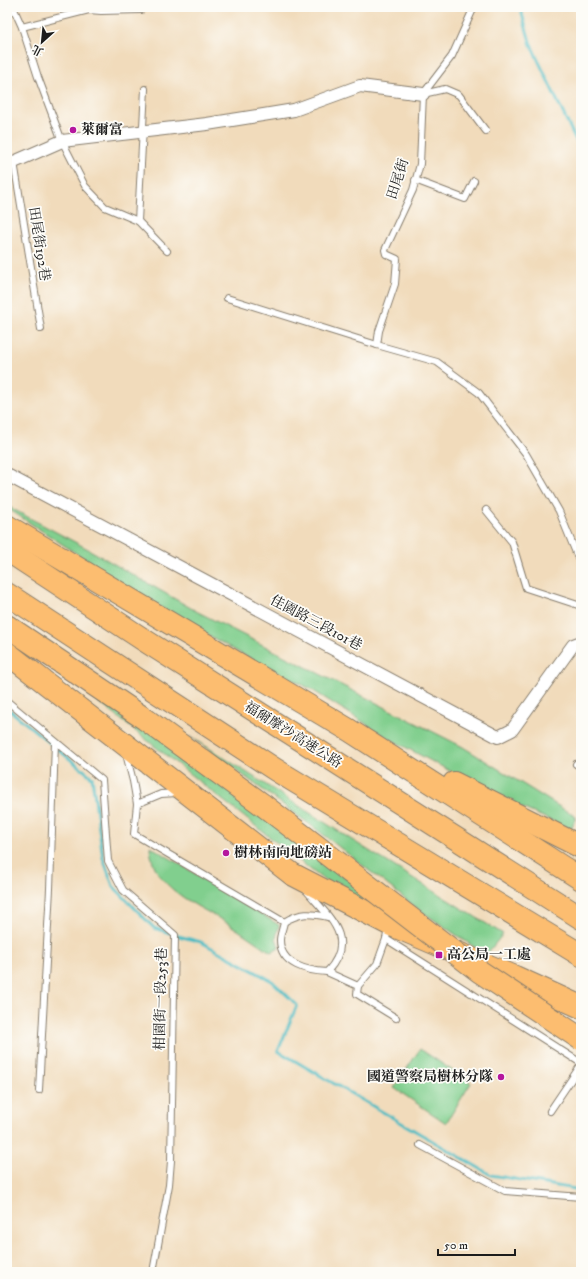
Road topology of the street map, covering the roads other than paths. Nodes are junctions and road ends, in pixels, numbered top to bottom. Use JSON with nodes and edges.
{"nodes":[{"id":1,"x":13,"y":7,"type":"edge"},
{"id":2,"x":474,"y":7,"type":"edge"},
{"id":3,"x":100,"y":9,"type":"edge"},
{"id":4,"x":141,"y":10,"type":"dead end"},
{"id":5,"x":22,"y":27,"type":"junction"},
{"id":6,"x":145,"y":89,"type":"dead end"},
{"id":7,"x":423,"y":94,"type":"junction"},
{"id":8,"x":142,"y":132,"type":"junction"},
{"id":9,"x":486,"y":132,"type":"dead end"},
{"id":10,"x":62,"y":141,"type":"junction"},
{"id":11,"x":10,"y":163,"type":"edge"},
{"id":12,"x":415,"y":180,"type":"junction"},
{"id":13,"x":474,"y":181,"type":"dead end"},
{"id":14,"x":138,"y":221,"type":"junction"},
{"id":15,"x":167,"y":251,"type":"dead end"},
{"id":16,"x":227,"y":298,"type":"dead end"},
{"id":17,"x":41,"y":329,"type":"dead end"},
{"id":18,"x":377,"y":346,"type":"junction"},
{"id":19,"x":7,"y":475,"type":"edge"},
{"id":20,"x":486,"y":510,"type":"dead end"},
{"id":21,"x":7,"y":526,"type":"edge"},
{"id":22,"x":7,"y":550,"type":"edge"},
{"id":23,"x":581,"y":564,"type":"edge"},
{"id":24,"x":7,"y":594,"type":"edge"},
{"id":25,"x":581,"y":606,"type":"edge"},
{"id":26,"x":7,"y":626,"type":"edge"},
{"id":27,"x":581,"y":642,"type":"edge"},
{"id":28,"x":7,"y":654,"type":"edge"},
{"id":29,"x":7,"y":701,"type":"edge"},
{"id":30,"x":349,"y":730,"type":"junction"},
{"id":31,"x":55,"y":742,"type":"junction"},
{"id":32,"x":123,"y":743,"type":"junction"},
{"id":33,"x":187,"y":794,"type":"junction"},
{"id":34,"x":136,"y":804,"type":"junction"},
{"id":35,"x":581,"y":847,"type":"edge"},
{"id":36,"x":292,"y":874,"type":"junction"},
{"id":37,"x":581,"y":879,"type":"edge"},
{"id":38,"x":328,"y":917,"type":"junction"},
{"id":39,"x":581,"y":918,"type":"edge"},
{"id":40,"x":284,"y":922,"type":"junction"},
{"id":41,"x":388,"y":931,"type":"junction"},
{"id":42,"x":581,"y":955,"type":"edge"},
{"id":43,"x":327,"y":972,"type":"junction"},
{"id":44,"x":358,"y":986,"type":"junction"},
{"id":45,"x":571,"y":1007,"type":"edge"},
{"id":46,"x":396,"y":1018,"type":"dead end"},
{"id":47,"x":581,"y":1039,"type":"edge"},
{"id":48,"x":581,"y":1064,"type":"edge"},
{"id":49,"x":39,"y":1090,"type":"dead end"},
{"id":50,"x":550,"y":1111,"type":"dead end"},
{"id":51,"x":420,"y":1145,"type":"dead end"},
{"id":52,"x":581,"y":1197,"type":"edge"},
{"id":53,"x":153,"y":1272,"type":"edge"}],
"edges":[{"from":1,"to":5,"type":"lane"},
{"from":2,"to":7,"type":"lane"},
{"from":3,"to":4,"type":"lane"},
{"from":3,"to":5,"type":"lane"},
{"from":5,"to":10,"type":"lane"},
{"from":6,"to":8,"type":"lane"},
{"from":7,"to":8,"type":"street"},
{"from":7,"to":9,"type":"lane"},
{"from":7,"to":12,"type":"lane","name":"田尾街"},
{"from":8,"to":10,"type":"street"},
{"from":8,"to":14,"type":"lane"},
{"from":10,"to":11,"type":"street"},
{"from":10,"to":14,"type":"lane"},
{"from":11,"to":17,"type":"lane","name":"田尾街192巷"},
{"from":12,"to":13,"type":"lane"},
{"from":12,"to":18,"type":"lane","name":"田尾街"},
{"from":14,"to":15,"type":"lane"},
{"from":16,"to":18,"type":"lane"},
{"from":18,"to":23,"type":"lane"},
{"from":19,"to":27,"type":"street","name":"佳園路三段101巷"},
{"from":20,"to":25,"type":"lane"},
{"from":21,"to":30,"type":"highway"},
{"from":22,"to":39,"type":"highway","name":"福爾摩沙高速公路"},
{"from":24,"to":42,"type":"highway"},
{"from":26,"to":47,"type":"highway","bridge":true},
{"from":28,"to":32,"type":"highway"},
{"from":29,"to":31,"type":"lane","name":"柑園街一段253巷"},
{"from":30,"to":35,"type":"highway"},
{"from":30,"to":37,"type":"highway"},
{"from":31,"to":49,"type":"lane"},
{"from":31,"to":53,"type":"lane","name":"柑園街一段253巷"},
{"from":32,"to":33,"type":"highway"},
{"from":32,"to":34,"type":"lane"},
{"from":33,"to":34,"type":"lane"},
{"from":33,"to":36,"type":"highway"},
{"from":34,"to":40,"type":"lane"},
{"from":36,"to":38,"type":"lane"},
{"from":36,"to":41,"type":"highway"},
{"from":38,"to":40,"type":"lane"},
{"from":38,"to":43,"type":"lane"},
{"from":40,"to":43,"type":"lane"},
{"from":41,"to":44,"type":"lane"},
{"from":41,"to":45,"type":"highway"},
{"from":41,"to":48,"type":"lane"},
{"from":43,"to":44,"type":"lane"},
{"from":44,"to":46,"type":"lane"},
{"from":48,"to":50,"type":"lane"},
{"from":51,"to":52,"type":"lane"}]}
